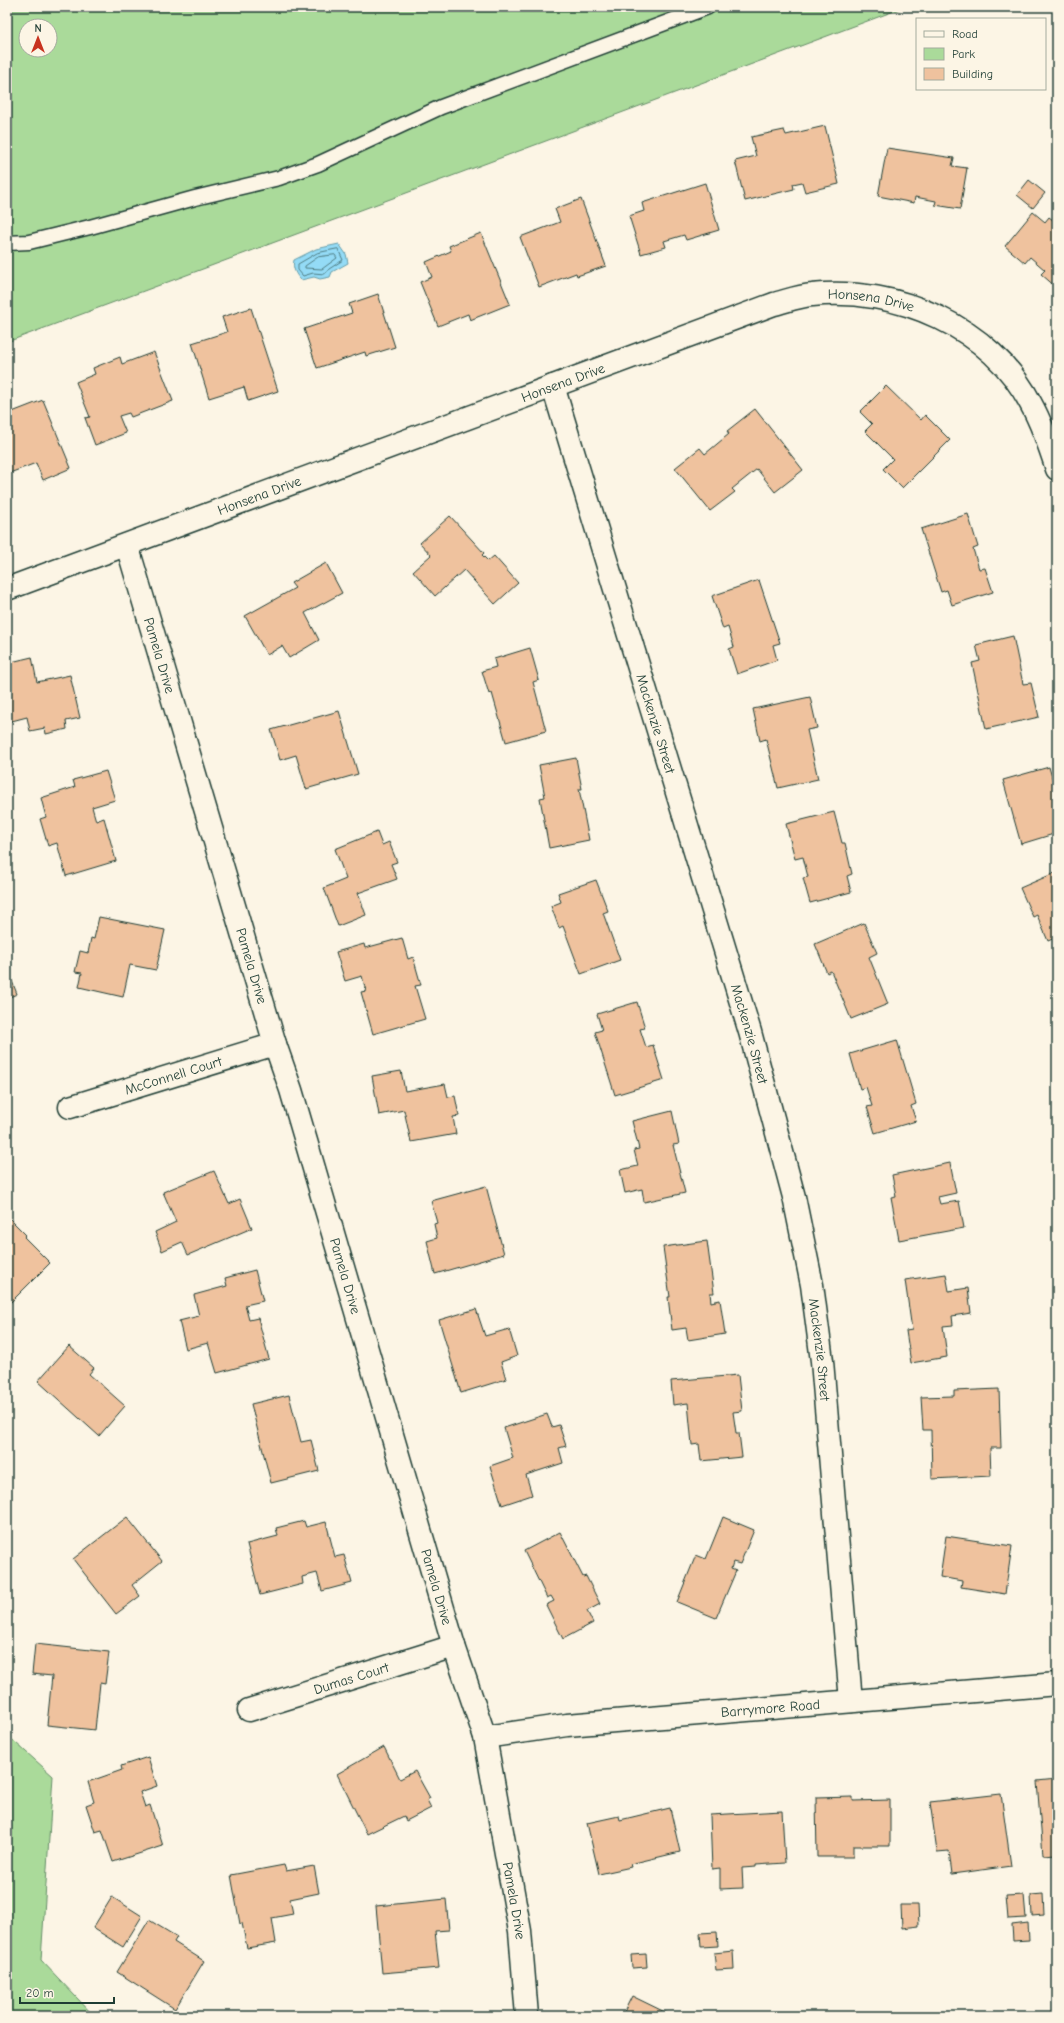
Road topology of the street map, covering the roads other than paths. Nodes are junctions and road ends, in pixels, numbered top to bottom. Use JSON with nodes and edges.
{"nodes":[{"id":1,"x":708,"y":7,"type":"edge"},
{"id":2,"x":7,"y":243,"type":"edge"},
{"id":3,"x":553,"y":386,"type":"junction"},
{"id":4,"x":1057,"y":469,"type":"edge"},
{"id":5,"x":127,"y":545,"type":"junction"},
{"id":6,"x":7,"y":589,"type":"edge"},
{"id":7,"x":276,"y":1044,"type":"junction"},
{"id":8,"x":70,"y":1107,"type":"dead end"},
{"id":9,"x":454,"y":1646,"type":"junction"},
{"id":10,"x":1057,"y":1684,"type":"edge"},
{"id":11,"x":851,"y":1701,"type":"junction"},
{"id":12,"x":249,"y":1710,"type":"dead end"},
{"id":13,"x":485,"y":1737,"type":"junction"},
{"id":14,"x":527,"y":2016,"type":"edge"}],
"edges":[{"from":1,"to":2,"type":"lane"},
{"from":3,"to":4,"type":"street","name":"Honsena Drive"},
{"from":3,"to":5,"type":"street","name":"Honsena Drive"},
{"from":3,"to":11,"type":"street","name":"Mackenzie Street"},
{"from":5,"to":6,"type":"street","name":"Honsena Drive"},
{"from":5,"to":7,"type":"street","name":"Pamela Drive"},
{"from":7,"to":8,"type":"street","name":"McConnell Court"},
{"from":7,"to":9,"type":"street","name":"Pamela Drive"},
{"from":9,"to":12,"type":"street","name":"Dumas Court"},
{"from":9,"to":13,"type":"street","name":"Pamela Drive"},
{"from":10,"to":11,"type":"street","name":"Barrymore Road"},
{"from":11,"to":13,"type":"street","name":"Barrymore Road"},
{"from":13,"to":14,"type":"street","name":"Pamela Drive"}]}
